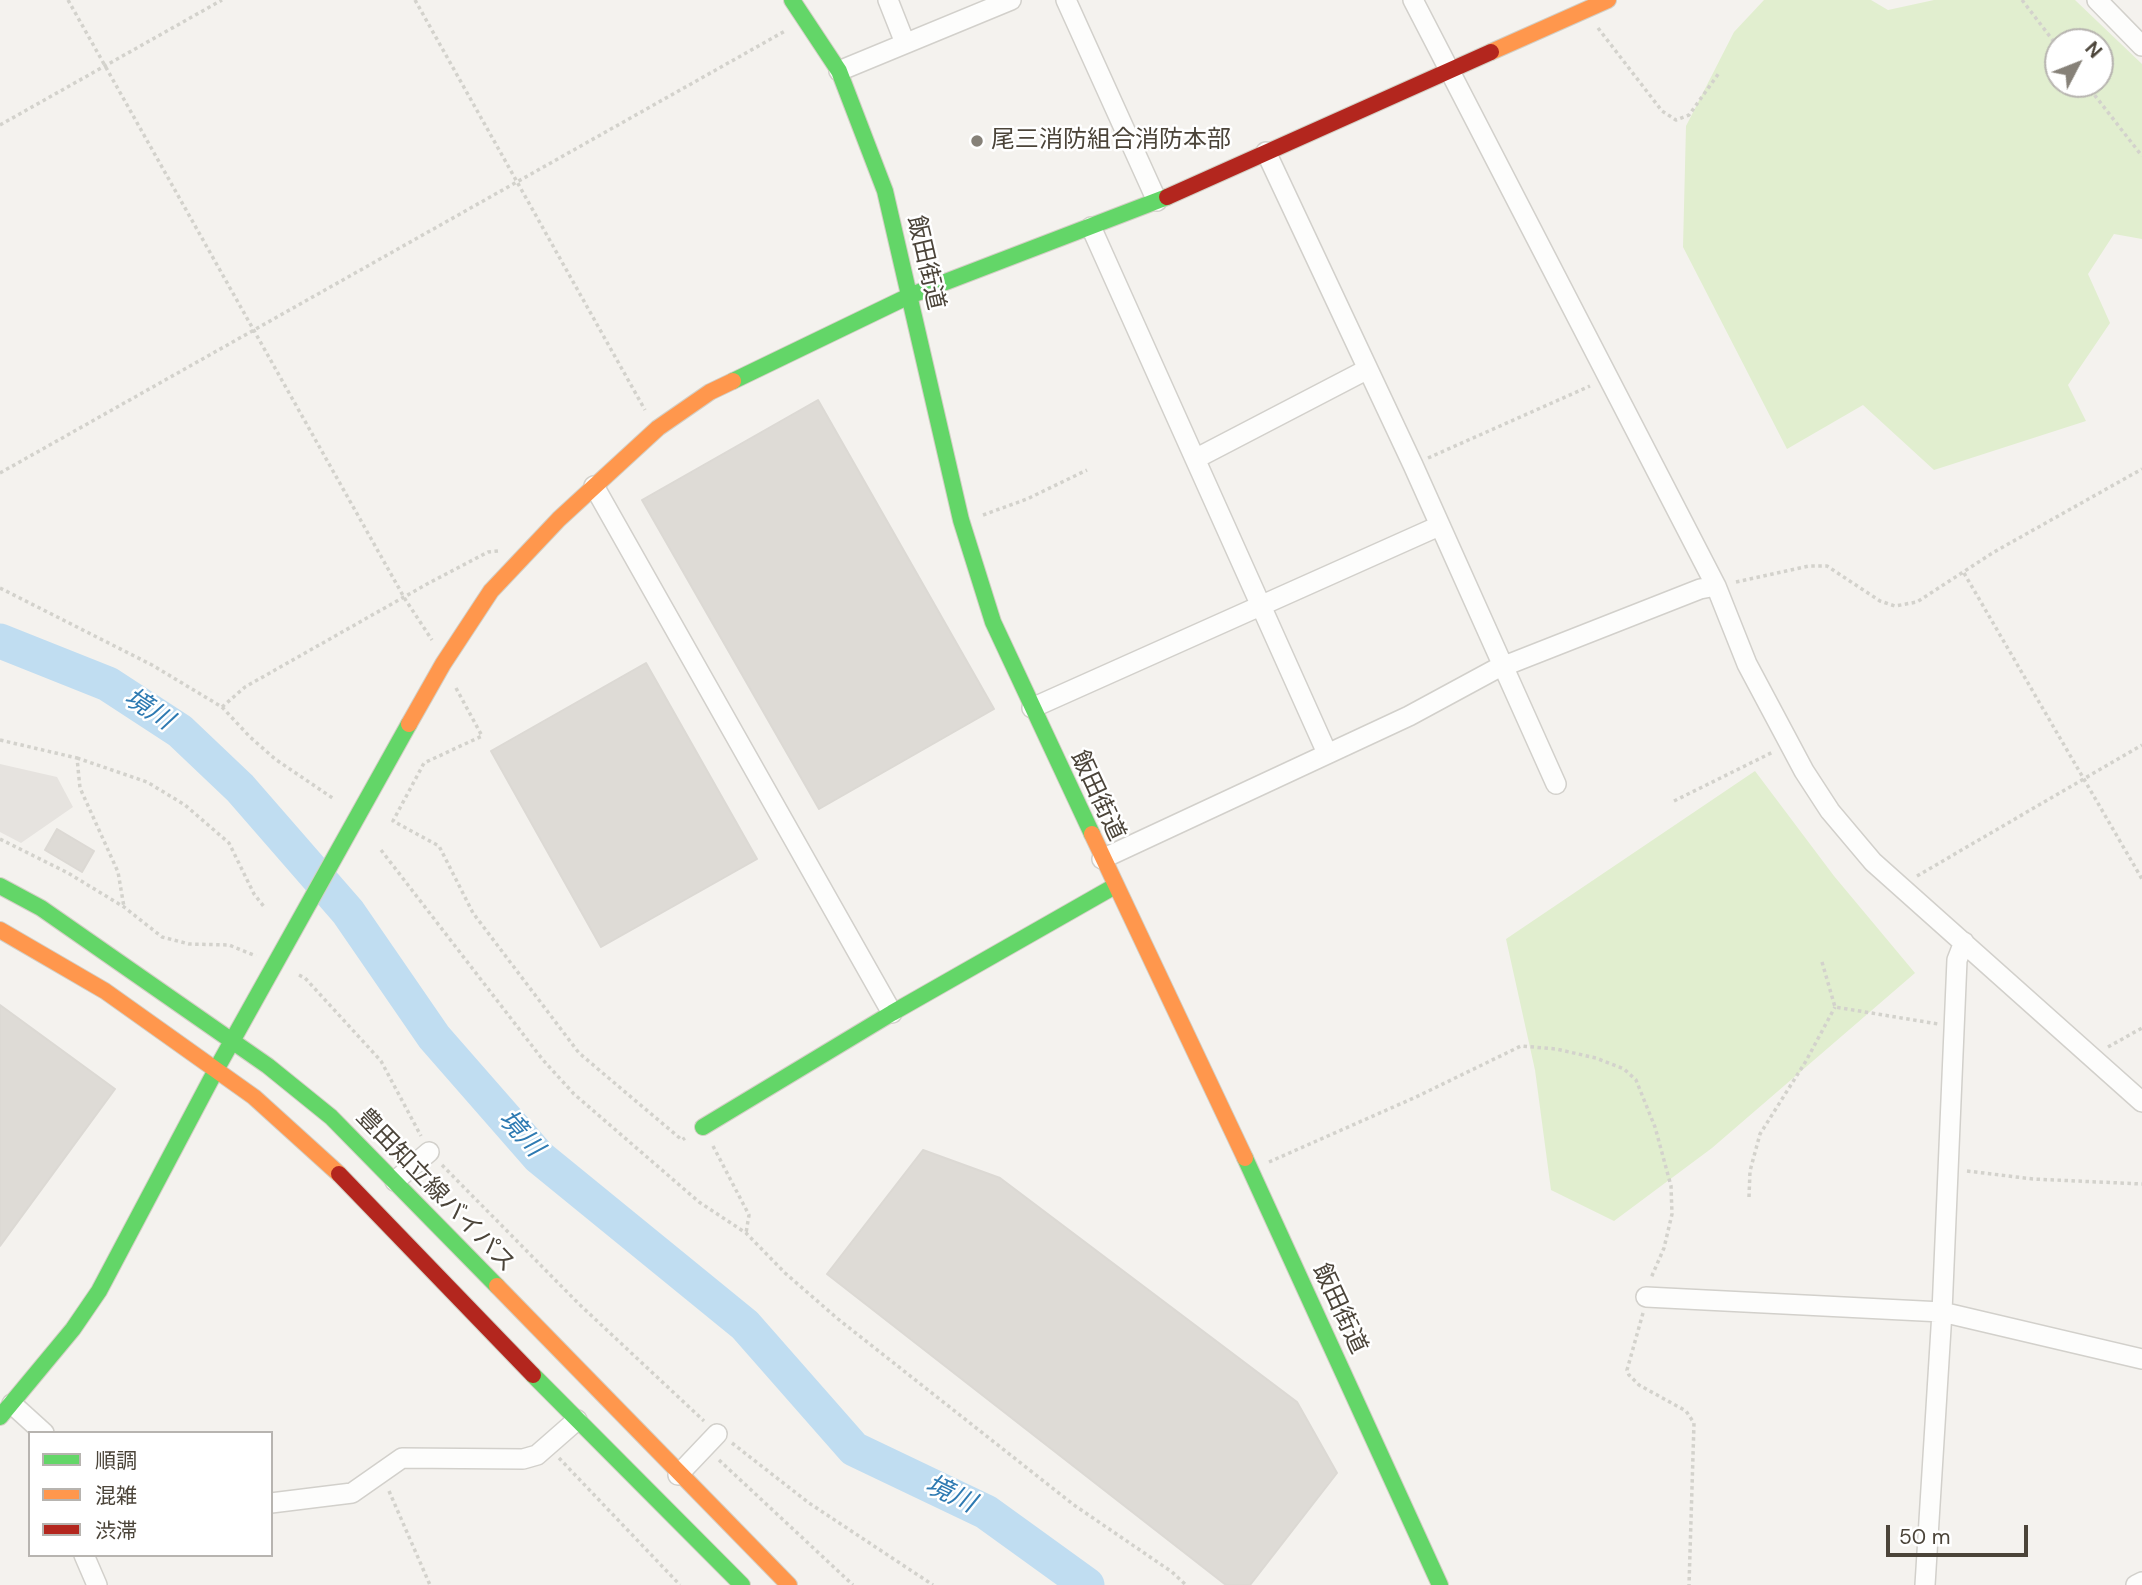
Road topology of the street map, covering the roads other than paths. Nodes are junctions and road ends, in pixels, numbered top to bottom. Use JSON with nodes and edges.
{"nodes":[{"id":1,"x":792,"y":0,"type":"edge"},
{"id":2,"x":888,"y":0,"type":"edge"},
{"id":3,"x":1011,"y":0,"type":"edge"},
{"id":4,"x":1066,"y":0,"type":"edge"},
{"id":5,"x":1413,"y":0,"type":"edge"},
{"id":6,"x":1608,"y":0,"type":"edge"},
{"id":7,"x":2097,"y":0,"type":"edge"},
{"id":8,"x":905,"y":43,"type":"junction"},
{"id":9,"x":2142,"y":46,"type":"edge"},
{"id":10,"x":839,"y":71,"type":"junction"},
{"id":11,"x":1449,"y":72,"type":"junction"},
{"id":12,"x":1266,"y":152,"type":"junction"},
{"id":13,"x":1157,"y":201,"type":"junction"},
{"id":14,"x":1091,"y":227,"type":"junction"},
{"id":15,"x":909,"y":296,"type":"junction"},
{"id":16,"x":1366,"y":370,"type":"junction"},
{"id":17,"x":1195,"y":459,"type":"junction"},
{"id":18,"x":594,"y":485,"type":"junction"},
{"id":19,"x":1439,"y":526,"type":"junction"},
{"id":20,"x":1716,"y":586,"type":"junction"},
{"id":21,"x":1260,"y":606,"type":"junction"},
{"id":22,"x":1505,"y":667,"type":"junction"},
{"id":23,"x":1031,"y":708,"type":"junction"},
{"id":24,"x":1327,"y":753,"type":"junction"},
{"id":25,"x":1556,"y":783,"type":"dead end"},
{"id":26,"x":1102,"y":859,"type":"junction"},
{"id":27,"x":0,"y":886,"type":"edge"},
{"id":28,"x":1115,"y":887,"type":"junction"},
{"id":29,"x":0,"y":930,"type":"edge"},
{"id":30,"x":1964,"y":942,"type":"junction"},
{"id":31,"x":892,"y":1013,"type":"junction"},
{"id":32,"x":233,"y":1042,"type":"junction"},
{"id":33,"x":218,"y":1068,"type":"junction"},
{"id":34,"x":2142,"y":1102,"type":"edge"},
{"id":35,"x":703,"y":1127,"type":"road end"},
{"id":36,"x":429,"y":1152,"type":"road end"},
{"id":37,"x":395,"y":1181,"type":"junction"},
{"id":38,"x":1646,"y":1297,"type":"road end"},
{"id":39,"x":1942,"y":1312,"type":"junction"},
{"id":40,"x":2142,"y":1359,"type":"edge"},
{"id":41,"x":6,"y":1410,"type":"edge"},
{"id":42,"x":577,"y":1420,"type":"junction"},
{"id":43,"x":41,"y":1431,"type":"edge"},
{"id":44,"x":711,"y":1440,"type":"road end"},
{"id":45,"x":678,"y":1475,"type":"junction"},
{"id":46,"x":273,"y":1503,"type":"edge"},
{"id":47,"x":85,"y":1557,"type":"edge"},
{"id":48,"x":2142,"y":1582,"type":"edge"},
{"id":49,"x":97,"y":1585,"type":"edge"},
{"id":50,"x":742,"y":1585,"type":"edge"},
{"id":51,"x":789,"y":1585,"type":"edge"},
{"id":52,"x":1440,"y":1585,"type":"edge"},
{"id":53,"x":1925,"y":1585,"type":"edge"},
{"id":54,"x":2136,"y":1585,"type":"edge"}],
"edges":[{"from":1,"to":10,"type":"main road","name":"飯田街道"},
{"from":2,"to":8,"type":"street"},
{"from":3,"to":8,"type":"street"},
{"from":4,"to":13,"type":"street"},
{"from":5,"to":11,"type":"street"},
{"from":6,"to":11,"type":"main road"},
{"from":7,"to":9,"type":"street"},
{"from":8,"to":10,"type":"street"},
{"from":10,"to":15,"type":"main road","name":"飯田街道"},
{"from":11,"to":12,"type":"main road"},
{"from":11,"to":20,"type":"street"},
{"from":12,"to":13,"type":"main road"},
{"from":12,"to":16,"type":"street"},
{"from":13,"to":14,"type":"main road"},
{"from":14,"to":15,"type":"main road"},
{"from":14,"to":17,"type":"street"},
{"from":15,"to":18,"type":"main road"},
{"from":15,"to":23,"type":"main road","name":"飯田街道"},
{"from":16,"to":17,"type":"street"},
{"from":16,"to":19,"type":"street"},
{"from":17,"to":21,"type":"street"},
{"from":18,"to":31,"type":"street"},
{"from":18,"to":32,"type":"main road"},
{"from":19,"to":21,"type":"street"},
{"from":19,"to":22,"type":"street"},
{"from":20,"to":22,"type":"street"},
{"from":20,"to":30,"type":"street"},
{"from":21,"to":23,"type":"street"},
{"from":21,"to":24,"type":"street"},
{"from":22,"to":24,"type":"street"},
{"from":22,"to":25,"type":"street"},
{"from":23,"to":26,"type":"main road","name":"飯田街道"},
{"from":24,"to":26,"type":"street"},
{"from":26,"to":28,"type":"main road","name":"飯田街道"},
{"from":27,"to":32,"type":"main road","name":"豊田知立線バイパス"},
{"from":28,"to":31,"type":"main road"},
{"from":28,"to":52,"type":"main road","name":"飯田街道"},
{"from":29,"to":33,"type":"main road"},
{"from":30,"to":34,"type":"street"},
{"from":30,"to":39,"type":"street"},
{"from":31,"to":35,"type":"main road"},
{"from":32,"to":33,"type":"main road"},
{"from":32,"to":37,"type":"main road","name":"豊田知立線バイパス"},
{"from":33,"to":41,"type":"main road"},
{"from":33,"to":42,"type":"main road"},
{"from":36,"to":37,"type":"street"},
{"from":37,"to":45,"type":"main road","name":"豊田知立線バイパス"},
{"from":38,"to":39,"type":"street"},
{"from":39,"to":40,"type":"street"},
{"from":39,"to":53,"type":"street"},
{"from":41,"to":43,"type":"street"},
{"from":42,"to":46,"type":"street"},
{"from":42,"to":50,"type":"main road"},
{"from":44,"to":45,"type":"street"},
{"from":45,"to":51,"type":"main road","name":"豊田知立線バイパス"},
{"from":47,"to":49,"type":"street"},
{"from":48,"to":54,"type":"street"}]}
